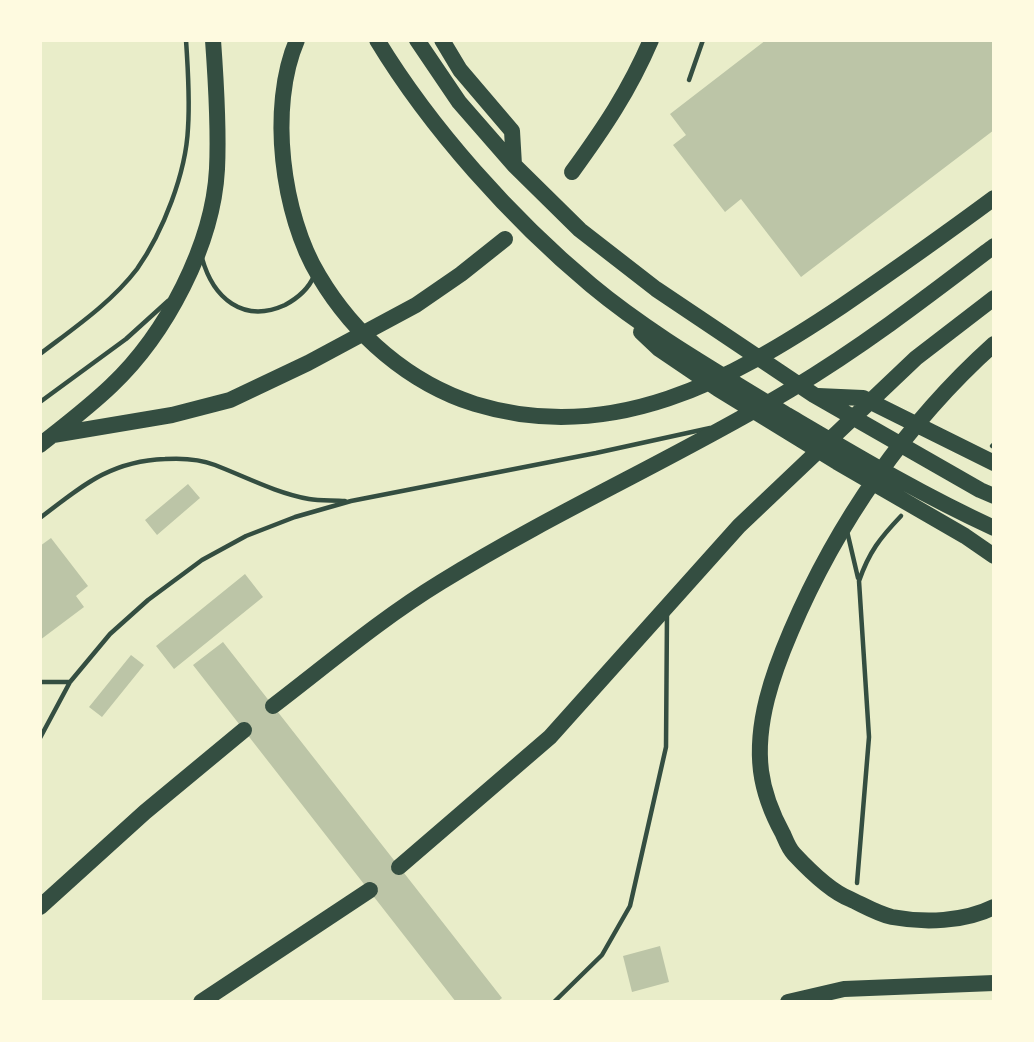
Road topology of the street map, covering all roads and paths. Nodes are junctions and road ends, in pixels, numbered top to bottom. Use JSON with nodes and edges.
{"nodes":[{"id":1,"x":186,"y":40,"type":"edge"},
{"id":2,"x":213,"y":40,"type":"edge"},
{"id":3,"x":297,"y":40,"type":"edge"},
{"id":4,"x":377,"y":40,"type":"edge"},
{"id":5,"x":417,"y":40,"type":"edge"},
{"id":6,"x":442,"y":40,"type":"edge"},
{"id":7,"x":651,"y":40,"type":"edge"},
{"id":8,"x":703,"y":40,"type":"edge"},
{"id":9,"x":689,"y":80,"type":"dead end"},
{"id":10,"x":514,"y":165,"type":"junction"},
{"id":11,"x":572,"y":172,"type":"dead end"},
{"id":12,"x":993,"y":198,"type":"edge"},
{"id":13,"x":505,"y":239,"type":"dead end"},
{"id":14,"x":993,"y":246,"type":"edge"},
{"id":15,"x":200,"y":250,"type":"junction"},
{"id":16,"x":316,"y":272,"type":"junction"},
{"id":17,"x":592,"y":286,"type":"junction"},
{"id":18,"x":183,"y":287,"type":"junction"},
{"id":19,"x":993,"y":298,"type":"edge"},
{"id":20,"x":993,"y":344,"type":"edge"},
{"id":21,"x":40,"y":354,"type":"edge"},
{"id":22,"x":814,"y":396,"type":"junction"},
{"id":23,"x":40,"y":402,"type":"edge"},
{"id":24,"x":733,"y":423,"type":"junction"},
{"id":25,"x":47,"y":440,"type":"edge"},
{"id":26,"x":992,"y":454,"type":"edge"},
{"id":27,"x":986,"y":493,"type":"edge"},
{"id":28,"x":351,"y":501,"type":"junction"},
{"id":29,"x":901,"y":516,"type":"dead end"},
{"id":30,"x":40,"y":518,"type":"edge"},
{"id":31,"x":845,"y":523,"type":"junction"},
{"id":32,"x":993,"y":528,"type":"edge"},
{"id":33,"x":993,"y":556,"type":"edge"},
{"id":34,"x":859,"y":581,"type":"junction"},
{"id":35,"x":667,"y":606,"type":"junction"},
{"id":36,"x":40,"y":682,"type":"edge"},
{"id":37,"x":70,"y":682,"type":"junction"},
{"id":38,"x":273,"y":706,"type":"dead end"},
{"id":39,"x":244,"y":730,"type":"dead end"},
{"id":40,"x":40,"y":738,"type":"edge"},
{"id":41,"x":399,"y":867,"type":"dead end"},
{"id":42,"x":858,"y":883,"type":"dead end"},
{"id":43,"x":370,"y":890,"type":"dead end"},
{"id":44,"x":40,"y":907,"type":"edge"},
{"id":45,"x":993,"y":907,"type":"edge"},
{"id":46,"x":993,"y":982,"type":"edge"},
{"id":47,"x":201,"y":1002,"type":"edge"},
{"id":48,"x":554,"y":1002,"type":"edge"},
{"id":49,"x":788,"y":1002,"type":"edge"}],
"edges":[{"from":1,"to":21,"type":"lane"},
{"from":2,"to":15,"type":"highway"},
{"from":3,"to":16,"type":"highway"},
{"from":4,"to":17,"type":"highway"},
{"from":5,"to":10,"type":"highway"},
{"from":6,"to":10,"type":"highway"},
{"from":7,"to":11,"type":"highway"},
{"from":8,"to":9,"type":"lane"},
{"from":10,"to":22,"type":"highway"},
{"from":12,"to":16,"type":"highway"},
{"from":13,"to":25,"type":"highway"},
{"from":14,"to":24,"type":"highway"},
{"from":15,"to":16,"type":"lane"},
{"from":15,"to":18,"type":"highway"},
{"from":17,"to":32,"type":"highway"},
{"from":17,"to":33,"type":"highway"},
{"from":18,"to":23,"type":"lane"},
{"from":18,"to":25,"type":"highway"},
{"from":19,"to":35,"type":"highway"},
{"from":20,"to":31,"type":"highway"},
{"from":22,"to":26,"type":"highway"},
{"from":22,"to":27,"type":"highway"},
{"from":24,"to":28,"type":"lane"},
{"from":24,"to":38,"type":"highway"},
{"from":28,"to":30,"type":"lane"},
{"from":28,"to":37,"type":"lane"},
{"from":29,"to":34,"type":"lane"},
{"from":31,"to":34,"type":"lane"},
{"from":31,"to":45,"type":"highway"},
{"from":34,"to":42,"type":"lane"},
{"from":35,"to":41,"type":"highway"},
{"from":35,"to":48,"type":"lane"},
{"from":36,"to":37,"type":"lane"},
{"from":37,"to":40,"type":"lane"},
{"from":39,"to":44,"type":"highway"},
{"from":43,"to":47,"type":"highway"},
{"from":46,"to":49,"type":"highway"}]}
